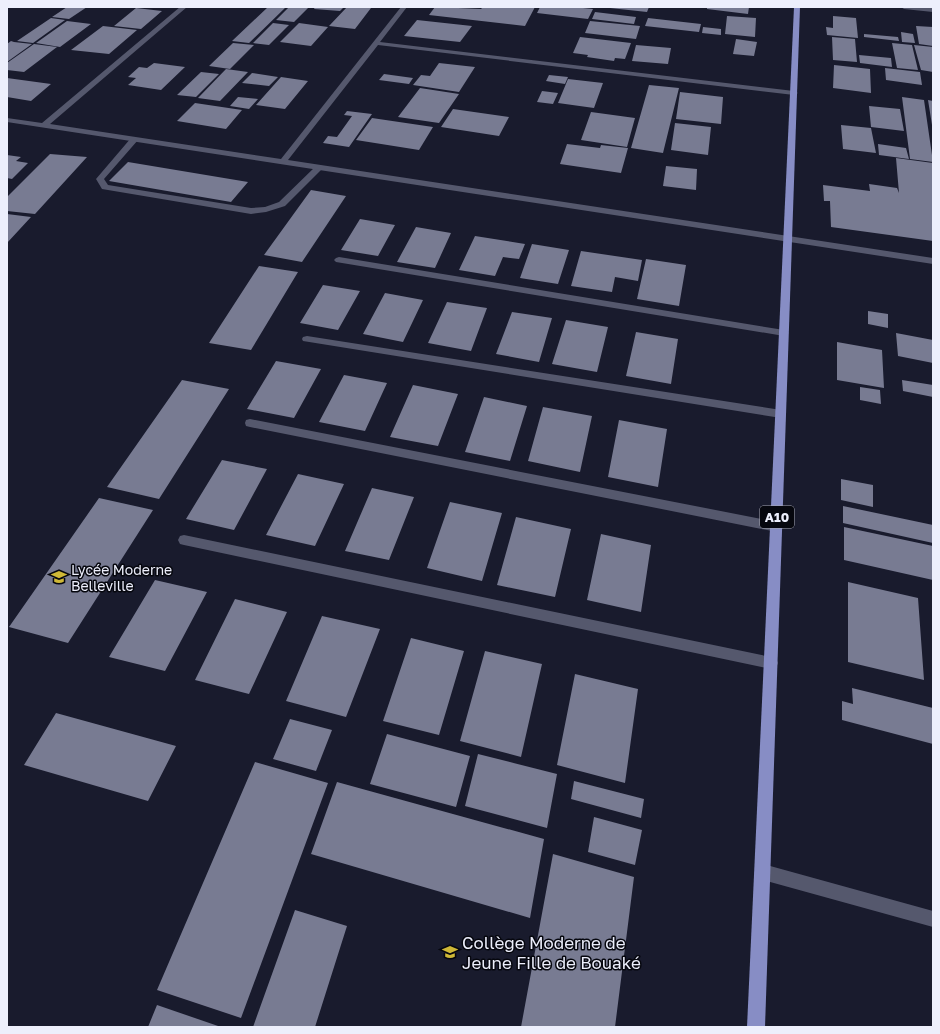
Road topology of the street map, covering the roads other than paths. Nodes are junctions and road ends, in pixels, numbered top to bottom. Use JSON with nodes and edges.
{"nodes":[{"id":1,"x":184,"y":7,"type":"edge"},
{"id":2,"x":404,"y":7,"type":"edge"},
{"id":3,"x":797,"y":7,"type":"edge"},
{"id":4,"x":904,"y":7,"type":"edge"},
{"id":5,"x":933,"y":10,"type":"edge"},
{"id":6,"x":376,"y":43,"type":"junction"},
{"id":7,"x":794,"y":93,"type":"junction"},
{"id":8,"x":7,"y":120,"type":"edge"},
{"id":9,"x":43,"y":126,"type":"junction"},
{"id":10,"x":134,"y":140,"type":"junction"},
{"id":11,"x":283,"y":162,"type":"junction"},
{"id":12,"x":319,"y":168,"type":"junction"},
{"id":13,"x":788,"y":239,"type":"junction"},
{"id":14,"x":339,"y":260,"type":"dead end"},
{"id":15,"x":933,"y":261,"type":"edge"},
{"id":16,"x":784,"y":333,"type":"junction"},
{"id":17,"x":307,"y":339,"type":"dead end"},
{"id":18,"x":781,"y":414,"type":"junction"},
{"id":19,"x":250,"y":423,"type":"dead end"},
{"id":20,"x":777,"y":527,"type":"junction"},
{"id":21,"x":184,"y":540,"type":"dead end"},
{"id":22,"x":771,"y":664,"type":"junction"},
{"id":23,"x":763,"y":872,"type":"junction"},
{"id":24,"x":933,"y":919,"type":"edge"},
{"id":25,"x":756,"y":1027,"type":"edge"}],
"edges":[{"from":1,"to":9,"type":"street"},
{"from":2,"to":6,"type":"street"},
{"from":3,"to":7,"type":"main road","number":"A10"},
{"from":4,"to":5,"type":"street"},
{"from":6,"to":7,"type":"street"},
{"from":6,"to":11,"type":"street"},
{"from":7,"to":13,"type":"main road","number":"A10"},
{"from":8,"to":9,"type":"street"},
{"from":9,"to":10,"type":"street"},
{"from":10,"to":11,"type":"street"},
{"from":10,"to":12,"type":"street"},
{"from":11,"to":12,"type":"street"},
{"from":12,"to":13,"type":"street"},
{"from":13,"to":15,"type":"street"},
{"from":13,"to":16,"type":"main road","number":"A10"},
{"from":14,"to":16,"type":"street"},
{"from":16,"to":18,"type":"main road","number":"A10"},
{"from":17,"to":18,"type":"street"},
{"from":18,"to":20,"type":"main road","number":"A10"},
{"from":19,"to":20,"type":"street"},
{"from":20,"to":22,"type":"main road","number":"A10"},
{"from":21,"to":22,"type":"street"},
{"from":22,"to":23,"type":"main road","number":"A10"},
{"from":23,"to":24,"type":"street"},
{"from":23,"to":25,"type":"main road","number":"A10"}]}
